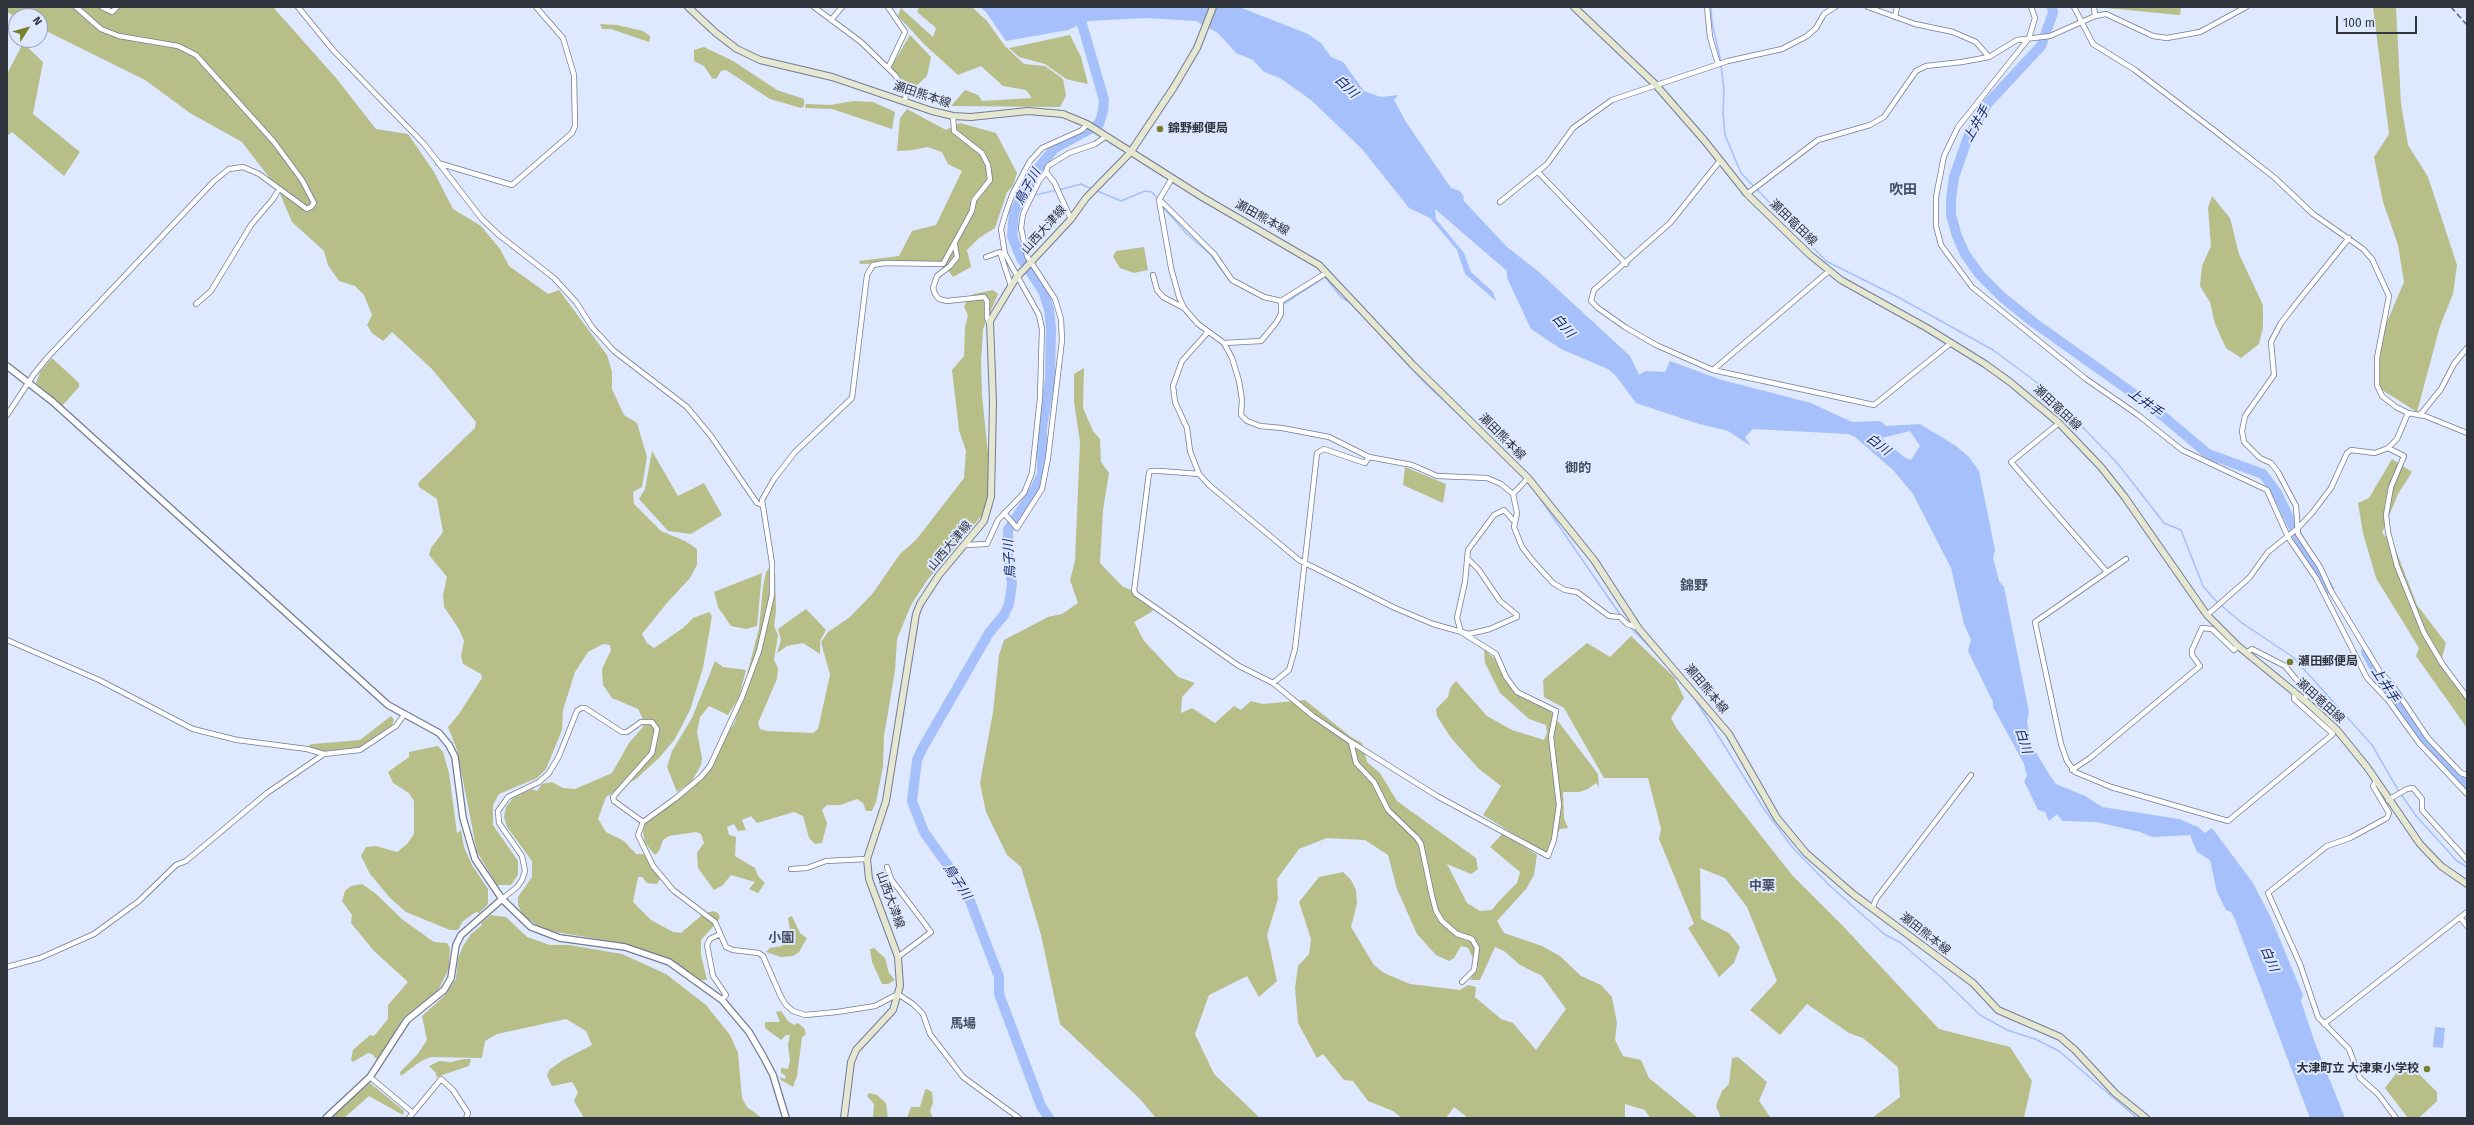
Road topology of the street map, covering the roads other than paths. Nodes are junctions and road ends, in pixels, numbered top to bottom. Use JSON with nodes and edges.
{"nodes":[{"id":1,"x":76,"y":7,"type":"edge"},
{"id":2,"x":102,"y":7,"type":"edge"},
{"id":3,"x":118,"y":7,"type":"edge"},
{"id":4,"x":298,"y":7,"type":"edge"},
{"id":5,"x":536,"y":7,"type":"edge"},
{"id":6,"x":688,"y":7,"type":"edge"},
{"id":7,"x":814,"y":7,"type":"edge"},
{"id":8,"x":842,"y":7,"type":"edge"},
{"id":9,"x":888,"y":7,"type":"edge"},
{"id":10,"x":1212,"y":7,"type":"edge"},
{"id":11,"x":1574,"y":7,"type":"edge"},
{"id":12,"x":1708,"y":7,"type":"edge"},
{"id":13,"x":1835,"y":7,"type":"edge"},
{"id":14,"x":1868,"y":7,"type":"edge"},
{"id":15,"x":1897,"y":7,"type":"edge"},
{"id":16,"x":2031,"y":7,"type":"edge"},
{"id":17,"x":2074,"y":7,"type":"edge"},
{"id":18,"x":2094,"y":7,"type":"edge"},
{"id":19,"x":2246,"y":7,"type":"edge"},
{"id":20,"x":2095,"y":16,"type":"junction"},
{"id":21,"x":1895,"y":17,"type":"junction"},
{"id":22,"x":832,"y":20,"type":"junction"},
{"id":23,"x":2081,"y":22,"type":"junction"},
{"id":24,"x":2029,"y":38,"type":"junction"},
{"id":25,"x":1989,"y":57,"type":"junction"},
{"id":26,"x":1718,"y":64,"type":"junction"},
{"id":27,"x":888,"y":68,"type":"junction"},
{"id":28,"x":1655,"y":84,"type":"junction"},
{"id":29,"x":905,"y":101,"type":"junction"},
{"id":30,"x":953,"y":116,"type":"junction"},
{"id":31,"x":1087,"y":124,"type":"junction"},
{"id":32,"x":1106,"y":137,"type":"junction"},
{"id":33,"x":1130,"y":153,"type":"junction"},
{"id":34,"x":1719,"y":159,"type":"junction"},
{"id":35,"x":438,"y":163,"type":"junction"},
{"id":36,"x":1046,"y":172,"type":"junction"},
{"id":37,"x":1538,"y":172,"type":"junction"},
{"id":38,"x":1172,"y":178,"type":"junction"},
{"id":39,"x":278,"y":189,"type":"junction"},
{"id":40,"x":1747,"y":194,"type":"junction"},
{"id":41,"x":1159,"y":200,"type":"junction"},
{"id":42,"x":1500,"y":202,"type":"dead end"},
{"id":43,"x":1071,"y":219,"type":"junction"},
{"id":44,"x":2349,"y":238,"type":"junction"},
{"id":45,"x":955,"y":246,"type":"junction"},
{"id":46,"x":986,"y":257,"type":"dead end"},
{"id":47,"x":1030,"y":263,"type":"junction"},
{"id":48,"x":1626,"y":264,"type":"junction"},
{"id":49,"x":1829,"y":271,"type":"junction"},
{"id":50,"x":1326,"y":273,"type":"junction"},
{"id":51,"x":1152,"y":275,"type":"dead end"},
{"id":52,"x":1017,"y":277,"type":"junction"},
{"id":53,"x":1011,"y":286,"type":"junction"},
{"id":54,"x":1281,"y":302,"type":"junction"},
{"id":55,"x":196,"y":304,"type":"dead end"},
{"id":56,"x":1184,"y":308,"type":"junction"},
{"id":57,"x":990,"y":327,"type":"junction"},
{"id":58,"x":1208,"y":332,"type":"junction"},
{"id":59,"x":1224,"y":343,"type":"junction"},
{"id":60,"x":1951,"y":343,"type":"junction"},
{"id":61,"x":2467,"y":348,"type":"edge"},
{"id":62,"x":7,"y":366,"type":"edge"},
{"id":63,"x":1713,"y":370,"type":"junction"},
{"id":64,"x":27,"y":383,"type":"junction"},
{"id":65,"x":2408,"y":413,"type":"junction"},
{"id":66,"x":7,"y":414,"type":"edge"},
{"id":67,"x":2420,"y":415,"type":"junction"},
{"id":68,"x":2059,"y":423,"type":"junction"},
{"id":69,"x":2467,"y":433,"type":"edge"},
{"id":70,"x":2388,"y":448,"type":"junction"},
{"id":71,"x":1369,"y":457,"type":"junction"},
{"id":72,"x":1199,"y":474,"type":"junction"},
{"id":73,"x":1528,"y":478,"type":"junction"},
{"id":74,"x":1513,"y":494,"type":"junction"},
{"id":75,"x":762,"y":505,"type":"junction"},
{"id":76,"x":1005,"y":514,"type":"junction"},
{"id":77,"x":1514,"y":520,"type":"junction"},
{"id":78,"x":2298,"y":529,"type":"junction"},
{"id":79,"x":2289,"y":536,"type":"junction"},
{"id":80,"x":965,"y":545,"type":"junction"},
{"id":81,"x":1467,"y":558,"type":"junction"},
{"id":82,"x":2126,"y":560,"type":"dead end"},
{"id":83,"x":1303,"y":561,"type":"junction"},
{"id":84,"x":2107,"y":572,"type":"junction"},
{"id":85,"x":2208,"y":615,"type":"junction"},
{"id":86,"x":1639,"y":629,"type":"junction"},
{"id":87,"x":1462,"y":632,"type":"junction"},
{"id":88,"x":7,"y":640,"type":"edge"},
{"id":89,"x":2238,"y":646,"type":"junction"},
{"id":90,"x":2246,"y":653,"type":"junction"},
{"id":91,"x":1273,"y":683,"type":"junction"},
{"id":92,"x":2295,"y":692,"type":"junction"},
{"id":93,"x":2467,"y":698,"type":"edge"},
{"id":94,"x":2304,"y":700,"type":"junction"},
{"id":95,"x":404,"y":715,"type":"junction"},
{"id":96,"x":1351,"y":742,"type":"junction"},
{"id":97,"x":324,"y":754,"type":"junction"},
{"id":98,"x":2072,"y":770,"type":"junction"},
{"id":99,"x":1971,"y":775,"type":"dead end"},
{"id":100,"x":2467,"y":775,"type":"edge"},
{"id":101,"x":2376,"y":781,"type":"junction"},
{"id":102,"x":2467,"y":794,"type":"edge"},
{"id":103,"x":2388,"y":800,"type":"junction"},
{"id":104,"x":643,"y":822,"type":"junction"},
{"id":105,"x":867,"y":859,"type":"junction"},
{"id":106,"x":2467,"y":860,"type":"edge"},
{"id":107,"x":887,"y":867,"type":"dead end"},
{"id":108,"x":791,"y":868,"type":"dead end"},
{"id":109,"x":2467,"y":884,"type":"edge"},
{"id":110,"x":502,"y":899,"type":"junction"},
{"id":111,"x":1873,"y":907,"type":"junction"},
{"id":112,"x":2467,"y":912,"type":"edge"},
{"id":113,"x":2460,"y":917,"type":"junction"},
{"id":114,"x":2467,"y":926,"type":"edge"},
{"id":115,"x":720,"y":934,"type":"junction"},
{"id":116,"x":898,"y":957,"type":"junction"},
{"id":117,"x":7,"y":967,"type":"edge"},
{"id":118,"x":1462,"y":982,"type":"dead end"},
{"id":119,"x":898,"y":994,"type":"junction"},
{"id":120,"x":722,"y":1000,"type":"junction"},
{"id":121,"x":2324,"y":1024,"type":"junction"},
{"id":122,"x":370,"y":1077,"type":"junction"},
{"id":123,"x":413,"y":1113,"type":"junction"},
{"id":124,"x":326,"y":1118,"type":"edge"},
{"id":125,"x":409,"y":1118,"type":"edge"},
{"id":126,"x":466,"y":1118,"type":"edge"},
{"id":127,"x":786,"y":1118,"type":"edge"},
{"id":128,"x":844,"y":1118,"type":"edge"},
{"id":129,"x":1019,"y":1118,"type":"edge"},
{"id":130,"x":2146,"y":1118,"type":"edge"},
{"id":131,"x":2396,"y":1118,"type":"edge"}],
"edges":[{"from":1,"to":39,"type":"street"},
{"from":2,"to":3,"type":"street"},
{"from":4,"to":35,"type":"street"},
{"from":5,"to":35,"type":"street"},
{"from":6,"to":29,"type":"main road","name":"瀬田熊本線"},
{"from":7,"to":22,"type":"street"},
{"from":8,"to":22,"type":"street"},
{"from":9,"to":27,"type":"street"},
{"from":10,"to":33,"type":"main road","name":"山西大津線"},
{"from":11,"to":28,"type":"main road","name":"瀬田竜田線"},
{"from":12,"to":26,"type":"street"},
{"from":13,"to":26,"type":"street"},
{"from":14,"to":21,"type":"street"},
{"from":15,"to":21,"type":"street"},
{"from":16,"to":24,"type":"street"},
{"from":17,"to":23,"type":"street"},
{"from":18,"to":20,"type":"street"},
{"from":19,"to":20,"type":"street"},
{"from":20,"to":23,"type":"street"},
{"from":21,"to":25,"type":"street"},
{"from":22,"to":27,"type":"street"},
{"from":23,"to":24,"type":"street"},
{"from":23,"to":44,"type":"street"},
{"from":24,"to":25,"type":"street"},
{"from":24,"to":79,"type":"street"},
{"from":25,"to":40,"type":"street"},
{"from":26,"to":28,"type":"street"},
{"from":27,"to":29,"type":"street"},
{"from":28,"to":34,"type":"main road","name":"瀬田竜田線"},
{"from":28,"to":37,"type":"street"},
{"from":29,"to":30,"type":"main road","name":"瀬田熊本線"},
{"from":30,"to":31,"type":"main road","name":"瀬田熊本線"},
{"from":30,"to":45,"type":"street"},
{"from":31,"to":32,"type":"main road","name":"瀬田熊本線"},
{"from":31,"to":52,"type":"street"},
{"from":32,"to":33,"type":"main road","name":"瀬田熊本線"},
{"from":32,"to":36,"type":"street"},
{"from":33,"to":38,"type":"main road","name":"瀬田熊本線"},
{"from":33,"to":43,"type":"main road","name":"山西大津線"},
{"from":34,"to":40,"type":"main road","name":"瀬田竜田線"},
{"from":34,"to":48,"type":"street"},
{"from":35,"to":75,"type":"street"},
{"from":36,"to":43,"type":"street"},
{"from":36,"to":47,"type":"street"},
{"from":37,"to":42,"type":"street"},
{"from":37,"to":48,"type":"street"},
{"from":38,"to":41,"type":"street"},
{"from":38,"to":50,"type":"main road","name":"瀬田熊本線"},
{"from":39,"to":55,"type":"street"},
{"from":39,"to":64,"type":"street"},
{"from":40,"to":49,"type":"main road","name":"瀬田竜田線"},
{"from":41,"to":54,"type":"street"},
{"from":41,"to":56,"type":"street"},
{"from":43,"to":47,"type":"main road","name":"山西大津線"},
{"from":44,"to":65,"type":"street"},
{"from":44,"to":78,"type":"street"},
{"from":45,"to":57,"type":"street"},
{"from":45,"to":75,"type":"street"},
{"from":46,"to":53,"type":"street"},
{"from":47,"to":52,"type":"main road","name":"山西大津線"},
{"from":47,"to":76,"type":"street"},
{"from":48,"to":63,"type":"street"},
{"from":49,"to":60,"type":"main road","name":"瀬田竜田線"},
{"from":49,"to":63,"type":"street"},
{"from":50,"to":54,"type":"street"},
{"from":50,"to":73,"type":"main road","name":"瀬田熊本線"},
{"from":51,"to":56,"type":"street"},
{"from":52,"to":53,"type":"main road","name":"山西大津線"},
{"from":52,"to":76,"type":"street"},
{"from":53,"to":57,"type":"main road","name":"山西大津線"},
{"from":54,"to":59,"type":"street"},
{"from":56,"to":58,"type":"street"},
{"from":57,"to":80,"type":"main road","name":"山西大津線"},
{"from":58,"to":59,"type":"street"},
{"from":58,"to":72,"type":"street"},
{"from":59,"to":71,"type":"street"},
{"from":60,"to":63,"type":"street"},
{"from":60,"to":68,"type":"main road","name":"瀬田竜田線"},
{"from":61,"to":67,"type":"street"},
{"from":62,"to":64,"type":"street"},
{"from":64,"to":66,"type":"street"},
{"from":64,"to":95,"type":"street"},
{"from":65,"to":67,"type":"street"},
{"from":65,"to":70,"type":"street"},
{"from":67,"to":69,"type":"street"},
{"from":68,"to":84,"type":"street"},
{"from":68,"to":85,"type":"main road","name":"瀬田竜田線"},
{"from":70,"to":78,"type":"street"},
{"from":70,"to":93,"type":"street"},
{"from":71,"to":74,"type":"street"},
{"from":71,"to":83,"type":"street"},
{"from":72,"to":83,"type":"street"},
{"from":72,"to":91,"type":"street"},
{"from":73,"to":74,"type":"street"},
{"from":73,"to":86,"type":"main road","name":"瀬田熊本線"},
{"from":74,"to":77,"type":"street"},
{"from":75,"to":104,"type":"street"},
{"from":76,"to":80,"type":"street"},
{"from":77,"to":81,"type":"street"},
{"from":77,"to":86,"type":"street"},
{"from":78,"to":79,"type":"street"},
{"from":78,"to":100,"type":"street"},
{"from":79,"to":85,"type":"street"},
{"from":79,"to":102,"type":"street"},
{"from":80,"to":105,"type":"main road","name":"山西大津線"},
{"from":81,"to":87,"type":"street"},
{"from":81,"to":87,"type":"street"},
{"from":82,"to":84,"type":"street"},
{"from":83,"to":87,"type":"street"},
{"from":83,"to":91,"type":"street"},
{"from":84,"to":98,"type":"street"},
{"from":85,"to":89,"type":"main road","name":"瀬田竜田線"},
{"from":86,"to":111,"type":"main road","name":"瀬田熊本線"},
{"from":87,"to":96,"type":"street"},
{"from":88,"to":97,"type":"street"},
{"from":89,"to":90,"type":"main road","name":"瀬田竜田線"},
{"from":89,"to":98,"type":"street"},
{"from":90,"to":92,"type":"main road","name":"瀬田竜田線"},
{"from":90,"to":94,"type":"street"},
{"from":91,"to":96,"type":"street"},
{"from":92,"to":94,"type":"main road","name":"瀬田竜田線"},
{"from":92,"to":98,"type":"street"},
{"from":94,"to":101,"type":"main road","name":"瀬田竜田線"},
{"from":95,"to":97,"type":"street"},
{"from":95,"to":110,"type":"street"},
{"from":96,"to":118,"type":"street"},
{"from":97,"to":117,"type":"street"},
{"from":99,"to":111,"type":"street"},
{"from":101,"to":103,"type":"main road","name":"瀬田竜田線"},
{"from":101,"to":121,"type":"street"},
{"from":103,"to":106,"type":"street"},
{"from":103,"to":109,"type":"main road","name":"瀬田竜田線"},
{"from":104,"to":110,"type":"street"},
{"from":104,"to":115,"type":"street"},
{"from":105,"to":108,"type":"street"},
{"from":105,"to":116,"type":"main road","name":"山西大津線"},
{"from":107,"to":116,"type":"street"},
{"from":110,"to":120,"type":"street"},
{"from":110,"to":122,"type":"street"},
{"from":111,"to":130,"type":"main road","name":"瀬田熊本線"},
{"from":112,"to":113,"type":"street"},
{"from":113,"to":114,"type":"street"},
{"from":113,"to":121,"type":"street"},
{"from":115,"to":119,"type":"street"},
{"from":115,"to":120,"type":"street"},
{"from":116,"to":119,"type":"main road","name":"山西大津線"},
{"from":119,"to":128,"type":"main road","name":"山西大津線"},
{"from":119,"to":129,"type":"street"},
{"from":120,"to":127,"type":"street"},
{"from":121,"to":131,"type":"street"},
{"from":122,"to":123,"type":"street"},
{"from":122,"to":124,"type":"street"},
{"from":123,"to":125,"type":"street"},
{"from":123,"to":126,"type":"street"}]}
